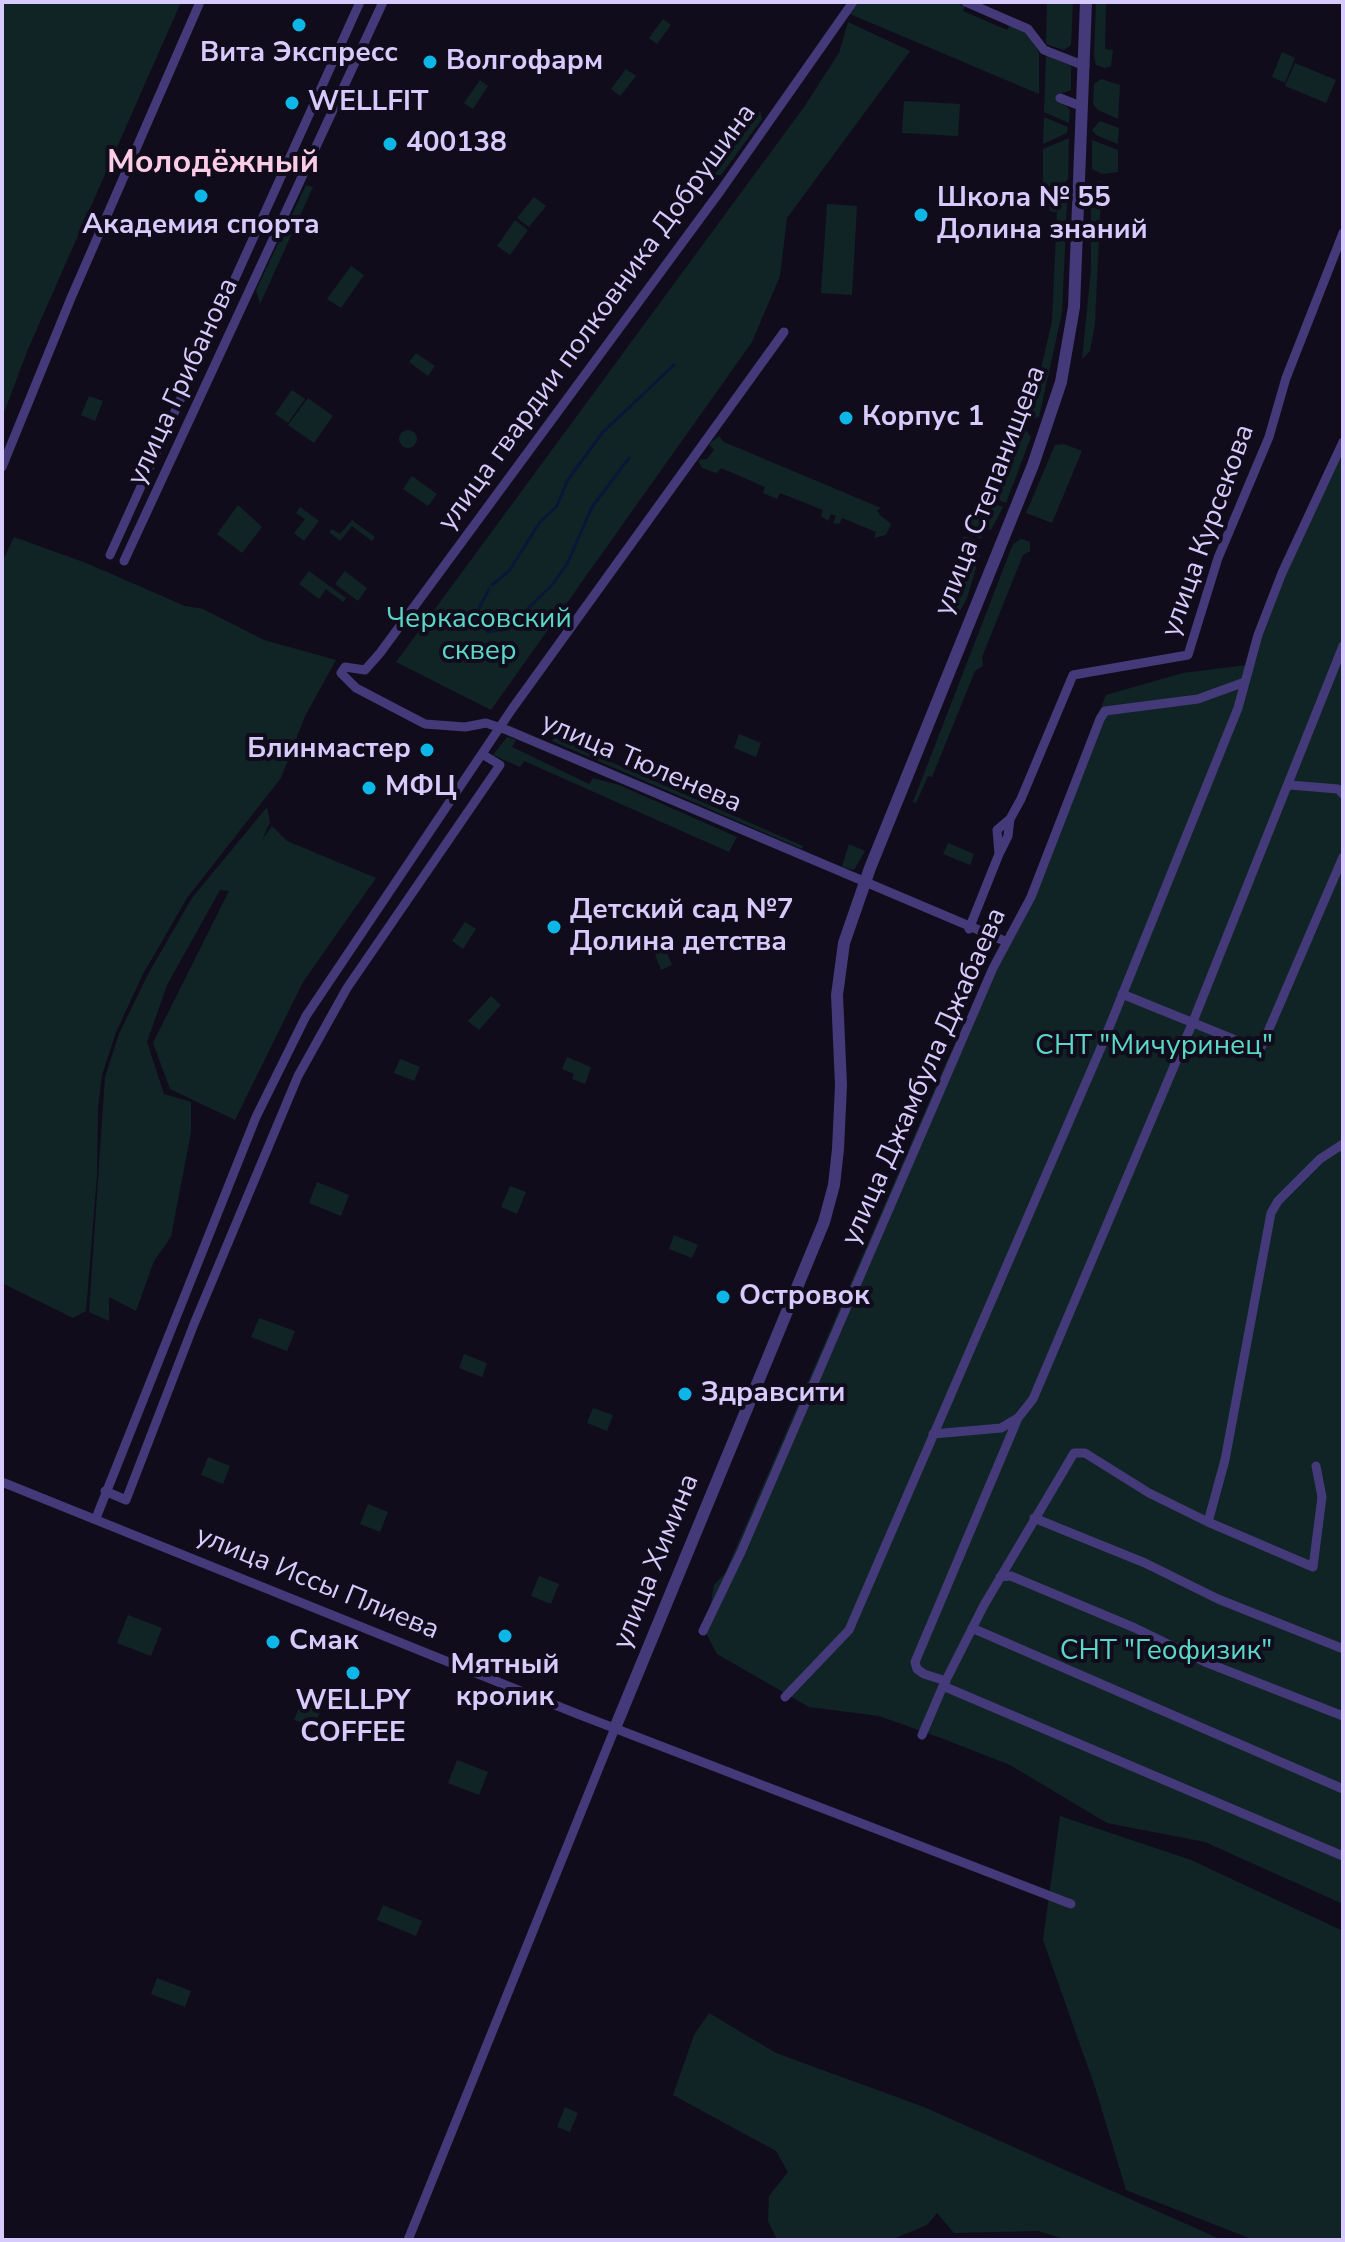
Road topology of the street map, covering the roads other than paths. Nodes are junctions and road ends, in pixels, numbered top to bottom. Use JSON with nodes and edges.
{"nodes":[{"id":1,"x":200,"y":2,"type":"edge"},
{"id":2,"x":360,"y":2,"type":"edge"},
{"id":3,"x":383,"y":2,"type":"edge"},
{"id":4,"x":853,"y":2,"type":"edge"},
{"id":5,"x":966,"y":2,"type":"edge"},
{"id":6,"x":1086,"y":2,"type":"edge"},
{"id":7,"x":1085,"y":66,"type":"junction"},
{"id":8,"x":1060,"y":98,"type":"dead end"},
{"id":9,"x":1083,"y":107,"type":"junction"},
{"id":10,"x":1343,"y":233,"type":"edge"},
{"id":11,"x":784,"y":332,"type":"dead end"},
{"id":12,"x":1343,"y":442,"type":"edge"},
{"id":13,"x":2,"y":467,"type":"edge"},
{"id":14,"x":110,"y":555,"type":"dead end"},
{"id":15,"x":124,"y":561,"type":"dead end"},
{"id":16,"x":1343,"y":646,"type":"edge"},
{"id":17,"x":377,"y":657,"type":"joint"},
{"id":18,"x":1242,"y":683,"type":"junction"},
{"id":19,"x":499,"y":727,"type":"junction"},
{"id":20,"x":482,"y":754,"type":"junction"},
{"id":21,"x":1290,"y":785,"type":"junction"},
{"id":22,"x":1343,"y":794,"type":"edge"},
{"id":23,"x":1343,"y":857,"type":"edge"},
{"id":24,"x":865,"y":884,"type":"junction"},
{"id":25,"x":969,"y":929,"type":"junction"},
{"id":26,"x":1007,"y":942,"type":"junction"},
{"id":27,"x":1122,"y":994,"type":"junction"},
{"id":28,"x":1192,"y":1024,"type":"junction"},
{"id":29,"x":1343,"y":1144,"type":"edge"},
{"id":30,"x":1018,"y":1418,"type":"junction"},
{"id":31,"x":933,"y":1434,"type":"junction"},
{"id":32,"x":1316,"y":1466,"type":"dead end"},
{"id":33,"x":2,"y":1482,"type":"edge"},
{"id":34,"x":105,"y":1491,"type":"junction"},
{"id":35,"x":96,"y":1518,"type":"junction"},
{"id":36,"x":1034,"y":1518,"type":"junction"},
{"id":37,"x":1208,"y":1522,"type":"junction"},
{"id":38,"x":1000,"y":1577,"type":"junction"},
{"id":39,"x":972,"y":1628,"type":"junction"},
{"id":40,"x":703,"y":1631,"type":"dead end"},
{"id":41,"x":1341,"y":1648,"type":"edge"},
{"id":42,"x":944,"y":1683,"type":"junction"},
{"id":43,"x":785,"y":1697,"type":"dead end"},
{"id":44,"x":1343,"y":1716,"type":"edge"},
{"id":45,"x":615,"y":1728,"type":"junction"},
{"id":46,"x":922,"y":1735,"type":"dead end"},
{"id":47,"x":1343,"y":1789,"type":"edge"},
{"id":48,"x":1343,"y":1856,"type":"edge"},
{"id":49,"x":1071,"y":1904,"type":"dead end"},
{"id":50,"x":408,"y":2240,"type":"edge"}],
"edges":[{"from":1,"to":13,"type":"street"},
{"from":2,"to":14,"type":"street","name":"улица Грибанова"},
{"from":3,"to":15,"type":"street","name":"улица Грибанова"},
{"from":4,"to":17,"type":"street","name":"улица гвардии полковника Добрушина"},
{"from":5,"to":7,"type":"street"},
{"from":6,"to":7,"type":"street","name":"улица Степанищева"},
{"from":7,"to":9,"type":"street","name":"улица Степанищева"},
{"from":8,"to":9,"type":"street"},
{"from":9,"to":24,"type":"street","name":"улица Степанищева"},
{"from":10,"to":25,"type":"street","name":"улица Курсекова"},
{"from":11,"to":19,"type":"street"},
{"from":12,"to":18,"type":"street"},
{"from":16,"to":21,"type":"street"},
{"from":17,"to":19,"type":"street","name":"улица Тюленева"},
{"from":18,"to":26,"type":"street","name":"улица Джамбула Джабаева"},
{"from":18,"to":27,"type":"street"},
{"from":19,"to":20,"type":"street"},
{"from":19,"to":24,"type":"street","name":"улица Тюленева"},
{"from":20,"to":34,"type":"street"},
{"from":20,"to":34,"type":"street"},
{"from":21,"to":22,"type":"street"},
{"from":21,"to":28,"type":"street"},
{"from":23,"to":28,"type":"street"},
{"from":24,"to":25,"type":"street","name":"улица Тюленева"},
{"from":24,"to":45,"type":"street","name":"улица Химина"},
{"from":25,"to":26,"type":"street","name":"улица Тюленева"},
{"from":26,"to":40,"type":"street","name":"улица Джамбула Джабаева"},
{"from":27,"to":28,"type":"street"},
{"from":27,"to":31,"type":"street"},
{"from":28,"to":30,"type":"street"},
{"from":29,"to":37,"type":"street"},
{"from":30,"to":31,"type":"street"},
{"from":30,"to":42,"type":"street"},
{"from":31,"to":43,"type":"street"},
{"from":32,"to":37,"type":"street"},
{"from":33,"to":35,"type":"street","name":"улица Иссы Плиева"},
{"from":34,"to":35,"type":"street"},
{"from":35,"to":45,"type":"street","name":"улица Иссы Плиева"},
{"from":36,"to":37,"type":"street"},
{"from":36,"to":38,"type":"street"},
{"from":36,"to":41,"type":"street"},
{"from":38,"to":39,"type":"street"},
{"from":38,"to":44,"type":"street"},
{"from":39,"to":42,"type":"street"},
{"from":39,"to":47,"type":"street"},
{"from":42,"to":46,"type":"street"},
{"from":42,"to":48,"type":"street"},
{"from":45,"to":49,"type":"street","name":"улица Иссы Плиева"},
{"from":45,"to":50,"type":"street","name":"улица Химина"}]}
